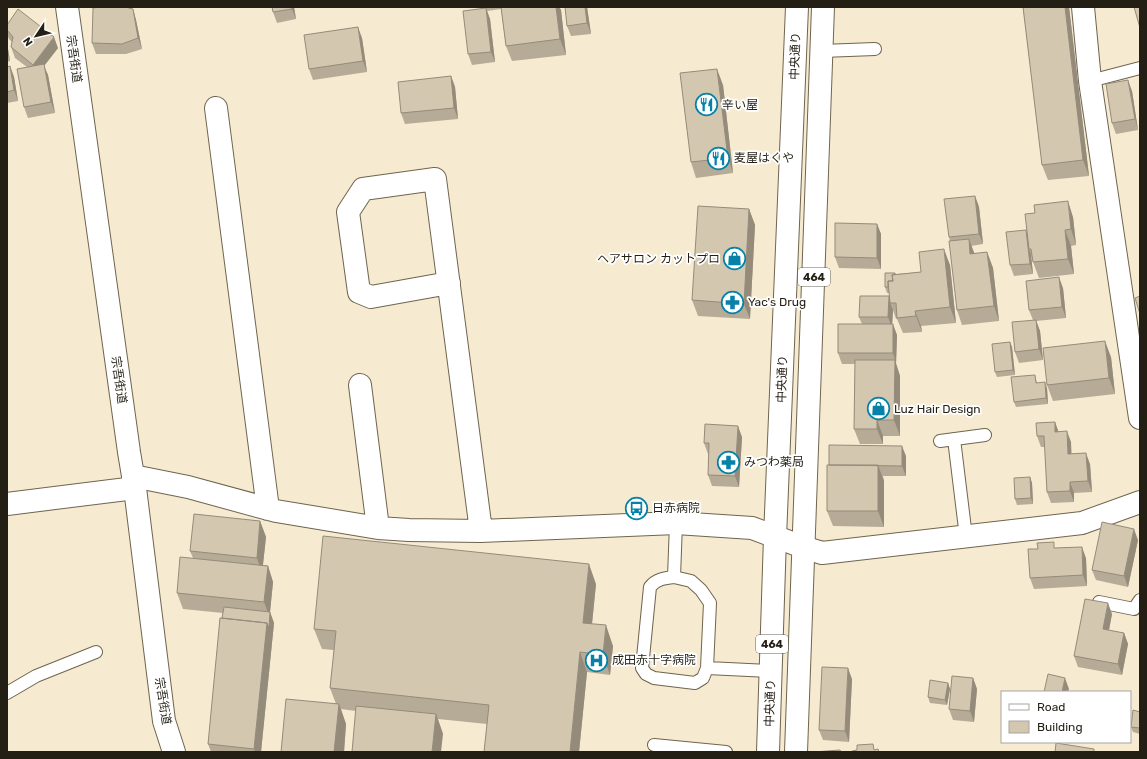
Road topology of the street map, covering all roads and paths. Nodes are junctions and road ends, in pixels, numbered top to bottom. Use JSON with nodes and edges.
{"nodes":[{"id":1,"x":67,"y":7,"type":"edge"},
{"id":2,"x":797,"y":7,"type":"edge"},
{"id":3,"x":823,"y":7,"type":"edge"},
{"id":4,"x":1083,"y":7,"type":"edge"},
{"id":5,"x":875,"y":49,"type":"dead end"},
{"id":6,"x":822,"y":51,"type":"junction"},
{"id":7,"x":1140,"y":68,"type":"edge"},
{"id":8,"x":1090,"y":81,"type":"junction"},
{"id":9,"x":216,"y":108,"type":"dead end"},
{"id":10,"x":449,"y":283,"type":"junction"},
{"id":11,"x":360,"y":385,"type":"dead end"},
{"id":12,"x":1140,"y":418,"type":"edge"},
{"id":13,"x":985,"y":435,"type":"dead end"},
{"id":14,"x":954,"y":439,"type":"junction"},
{"id":15,"x":940,"y":441,"type":"dead end"},
{"id":16,"x":134,"y":482,"type":"junction"},
{"id":17,"x":1140,"y":502,"type":"edge"},
{"id":18,"x":7,"y":504,"type":"edge"},
{"id":19,"x":268,"y":508,"type":"junction"},
{"id":20,"x":676,"y":523,"type":"junction"},
{"id":21,"x":378,"y":528,"type":"junction"},
{"id":22,"x":482,"y":531,"type":"junction"},
{"id":23,"x":775,"y":537,"type":"junction"},
{"id":24,"x":966,"y":537,"type":"junction"},
{"id":25,"x":803,"y":547,"type":"junction"},
{"id":26,"x":674,"y":577,"type":"junction"},
{"id":27,"x":1140,"y":600,"type":"edge"},
{"id":28,"x":1099,"y":602,"type":"edge"},
{"id":29,"x":96,"y":652,"type":"dead end"},
{"id":30,"x":707,"y":668,"type":"junction"},
{"id":31,"x":771,"y":670,"type":"junction"},
{"id":32,"x":7,"y":693,"type":"edge"},
{"id":33,"x":654,"y":745,"type":"dead end"},
{"id":34,"x":174,"y":752,"type":"edge"},
{"id":35,"x":726,"y":752,"type":"edge"},
{"id":36,"x":768,"y":752,"type":"edge"},
{"id":37,"x":796,"y":752,"type":"edge"}],
"edges":[{"from":1,"to":16,"type":"main road","name":"宗吾街道"},
{"from":2,"to":23,"type":"main road","name":"中央通り","number":"464"},
{"from":3,"to":6,"type":"main road","number":"464"},
{"from":4,"to":8,"type":"main road"},
{"from":5,"to":6,"type":"lane"},
{"from":6,"to":25,"type":"main road","number":"464"},
{"from":7,"to":8,"type":"lane"},
{"from":8,"to":12,"type":"main road"},
{"from":9,"to":19,"type":"main road"},
{"from":10,"to":10,"type":"main road"},
{"from":10,"to":22,"type":"main road"},
{"from":11,"to":21,"type":"main road"},
{"from":13,"to":14,"type":"lane"},
{"from":14,"to":15,"type":"lane"},
{"from":14,"to":24,"type":"lane"},
{"from":16,"to":18,"type":"main road"},
{"from":16,"to":19,"type":"main road"},
{"from":16,"to":34,"type":"main road","name":"宗吾街道"},
{"from":17,"to":24,"type":"main road"},
{"from":19,"to":21,"type":"main road"},
{"from":20,"to":22,"type":"main road"},
{"from":20,"to":23,"type":"main road"},
{"from":20,"to":26,"type":"lane"},
{"from":21,"to":22,"type":"main road"},
{"from":23,"to":25,"type":"main road"},
{"from":23,"to":31,"type":"main road","name":"中央通り","number":"464"},
{"from":24,"to":25,"type":"main road"},
{"from":25,"to":37,"type":"main road","number":"464"},
{"from":26,"to":30,"type":"lane"},
{"from":26,"to":30,"type":"lane"},
{"from":27,"to":28,"type":"lane"},
{"from":29,"to":32,"type":"lane"},
{"from":30,"to":31,"type":"lane"},
{"from":31,"to":36,"type":"main road","name":"中央通り","number":"464"},
{"from":33,"to":35,"type":"lane"}]}
